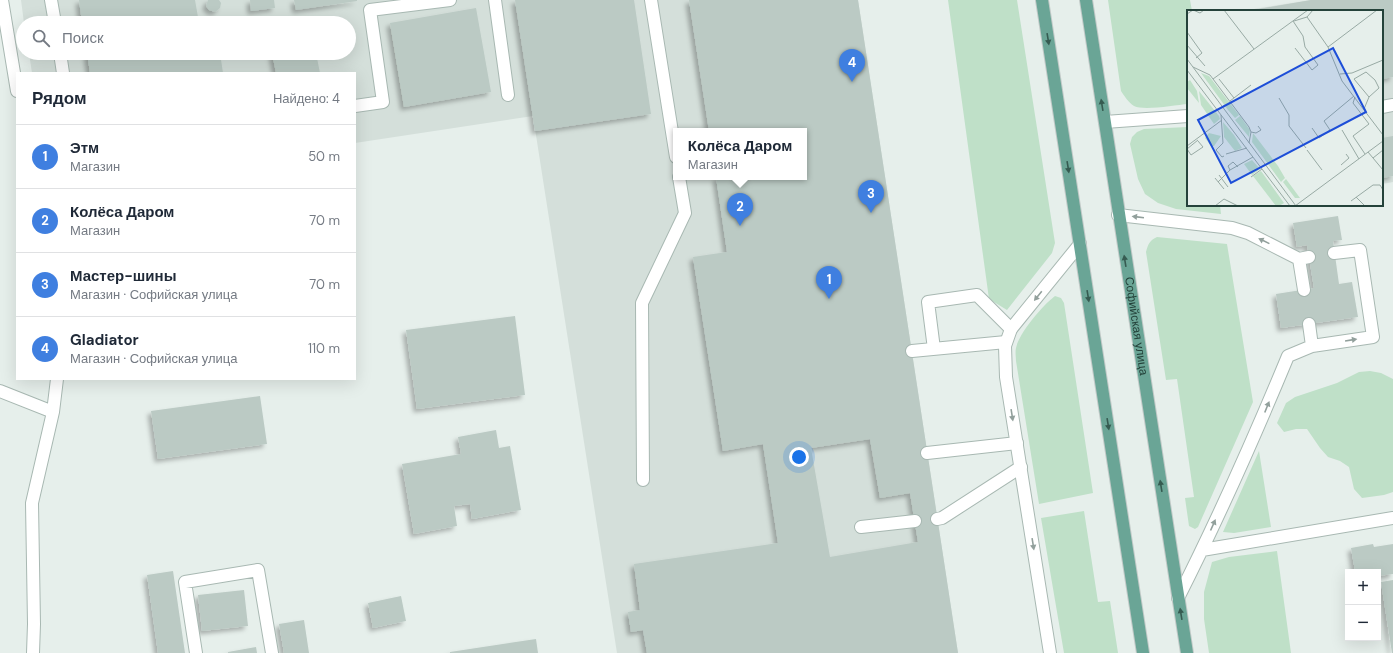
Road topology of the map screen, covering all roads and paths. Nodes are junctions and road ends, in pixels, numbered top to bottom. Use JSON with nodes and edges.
{"nodes":[{"id":1,"x":2,"y":0,"type":"edge"},
{"id":2,"x":51,"y":0,"type":"edge"},
{"id":3,"x":450,"y":0,"type":"edge"},
{"id":4,"x":495,"y":0,"type":"edge"},
{"id":5,"x":651,"y":0,"type":"edge"},
{"id":6,"x":1042,"y":0,"type":"edge"},
{"id":7,"x":1086,"y":0,"type":"edge"},
{"id":8,"x":54,"y":16,"type":"edge"},
{"id":9,"x":3,"y":30,"type":"edge"},
{"id":10,"x":61,"y":60,"type":"edge"},
{"id":11,"x":63,"y":72,"type":"edge"},
{"id":12,"x":16,"y":86,"type":"edge"},
{"id":13,"x":508,"y":95,"type":"dead end"},
{"id":14,"x":1393,"y":105,"type":"edge"},
{"id":15,"x":356,"y":106,"type":"edge"},
{"id":16,"x":1383,"y":107,"type":"edge"},
{"id":17,"x":1187,"y":116,"type":"edge"},
{"id":18,"x":1105,"y":122,"type":"junction"},
{"id":19,"x":673,"y":138,"type":"edge"},
{"id":20,"x":680,"y":180,"type":"edge"},
{"id":21,"x":1118,"y":215,"type":"junction"},
{"id":22,"x":1080,"y":244,"type":"junction"},
{"id":23,"x":1334,"y":253,"type":"dead end"},
{"id":24,"x":1304,"y":290,"type":"dead end"},
{"id":25,"x":1309,"y":324,"type":"dead end"},
{"id":26,"x":1011,"y":329,"type":"junction"},
{"id":27,"x":1006,"y":342,"type":"junction"},
{"id":28,"x":1312,"y":346,"type":"junction"},
{"id":29,"x":934,"y":349,"type":"junction"},
{"id":30,"x":912,"y":351,"type":"dead end"},
{"id":31,"x":57,"y":380,"type":"edge"},
{"id":32,"x":0,"y":391,"type":"edge"},
{"id":33,"x":53,"y":412,"type":"junction"},
{"id":34,"x":1017,"y":443,"type":"junction"},
{"id":35,"x":927,"y":453,"type":"dead end"},
{"id":36,"x":1021,"y":467,"type":"junction"},
{"id":37,"x":643,"y":480,"type":"dead end"},
{"id":38,"x":1393,"y":518,"type":"edge"},
{"id":39,"x":937,"y":519,"type":"dead end"},
{"id":40,"x":915,"y":521,"type":"dead end"},
{"id":41,"x":861,"y":527,"type":"dead end"},
{"id":42,"x":1202,"y":550,"type":"junction"},
{"id":43,"x":1178,"y":598,"type":"junction"},
{"id":44,"x":33,"y":653,"type":"edge"},
{"id":45,"x":196,"y":653,"type":"edge"},
{"id":46,"x":272,"y":653,"type":"edge"},
{"id":47,"x":1050,"y":653,"type":"edge"},
{"id":48,"x":1143,"y":653,"type":"edge"},
{"id":49,"x":1187,"y":653,"type":"edge"}],
"edges":[{"from":1,"to":9,"type":"street"},
{"from":2,"to":8,"type":"street"},
{"from":3,"to":15,"type":"street"},
{"from":4,"to":13,"type":"street"},
{"from":5,"to":19,"type":"street"},
{"from":6,"to":22,"type":"main road","one_way":true},
{"from":18,"to":7,"type":"main road","name":"Софийская улица","one_way":true},
{"from":9,"to":12,"type":"street"},
{"from":10,"to":11,"type":"street"},
{"from":14,"to":16,"type":"street"},
{"from":17,"to":18,"type":"street"},
{"from":18,"to":21,"type":"main road","name":"Софийская улица"},
{"from":20,"to":37,"type":"street"},
{"from":24,"to":21,"type":"street","one_way":true},
{"from":43,"to":21,"type":"main road","name":"Софийская улица","one_way":true},
{"from":22,"to":26,"type":"street","one_way":true},
{"from":22,"to":48,"type":"main road","one_way":true},
{"from":28,"to":23,"type":"street","one_way":true},
{"from":25,"to":28,"type":"street"},
{"from":26,"to":27,"type":"street"},
{"from":26,"to":29,"type":"street"},
{"from":27,"to":29,"type":"street"},
{"from":27,"to":34,"type":"street","one_way":true},
{"from":42,"to":28,"type":"street","one_way":true},
{"from":29,"to":30,"type":"street"},
{"from":31,"to":33,"type":"street"},
{"from":32,"to":33,"type":"street"},
{"from":33,"to":44,"type":"street"},
{"from":34,"to":35,"type":"street"},
{"from":34,"to":36,"type":"street"},
{"from":36,"to":39,"type":"street"},
{"from":36,"to":47,"type":"street","one_way":true},
{"from":38,"to":42,"type":"street"},
{"from":40,"to":41,"type":"street"},
{"from":42,"to":43,"type":"street"},
{"from":49,"to":43,"type":"main road","name":"Софийская улица","one_way":true},
{"from":45,"to":46,"type":"street"}]}
